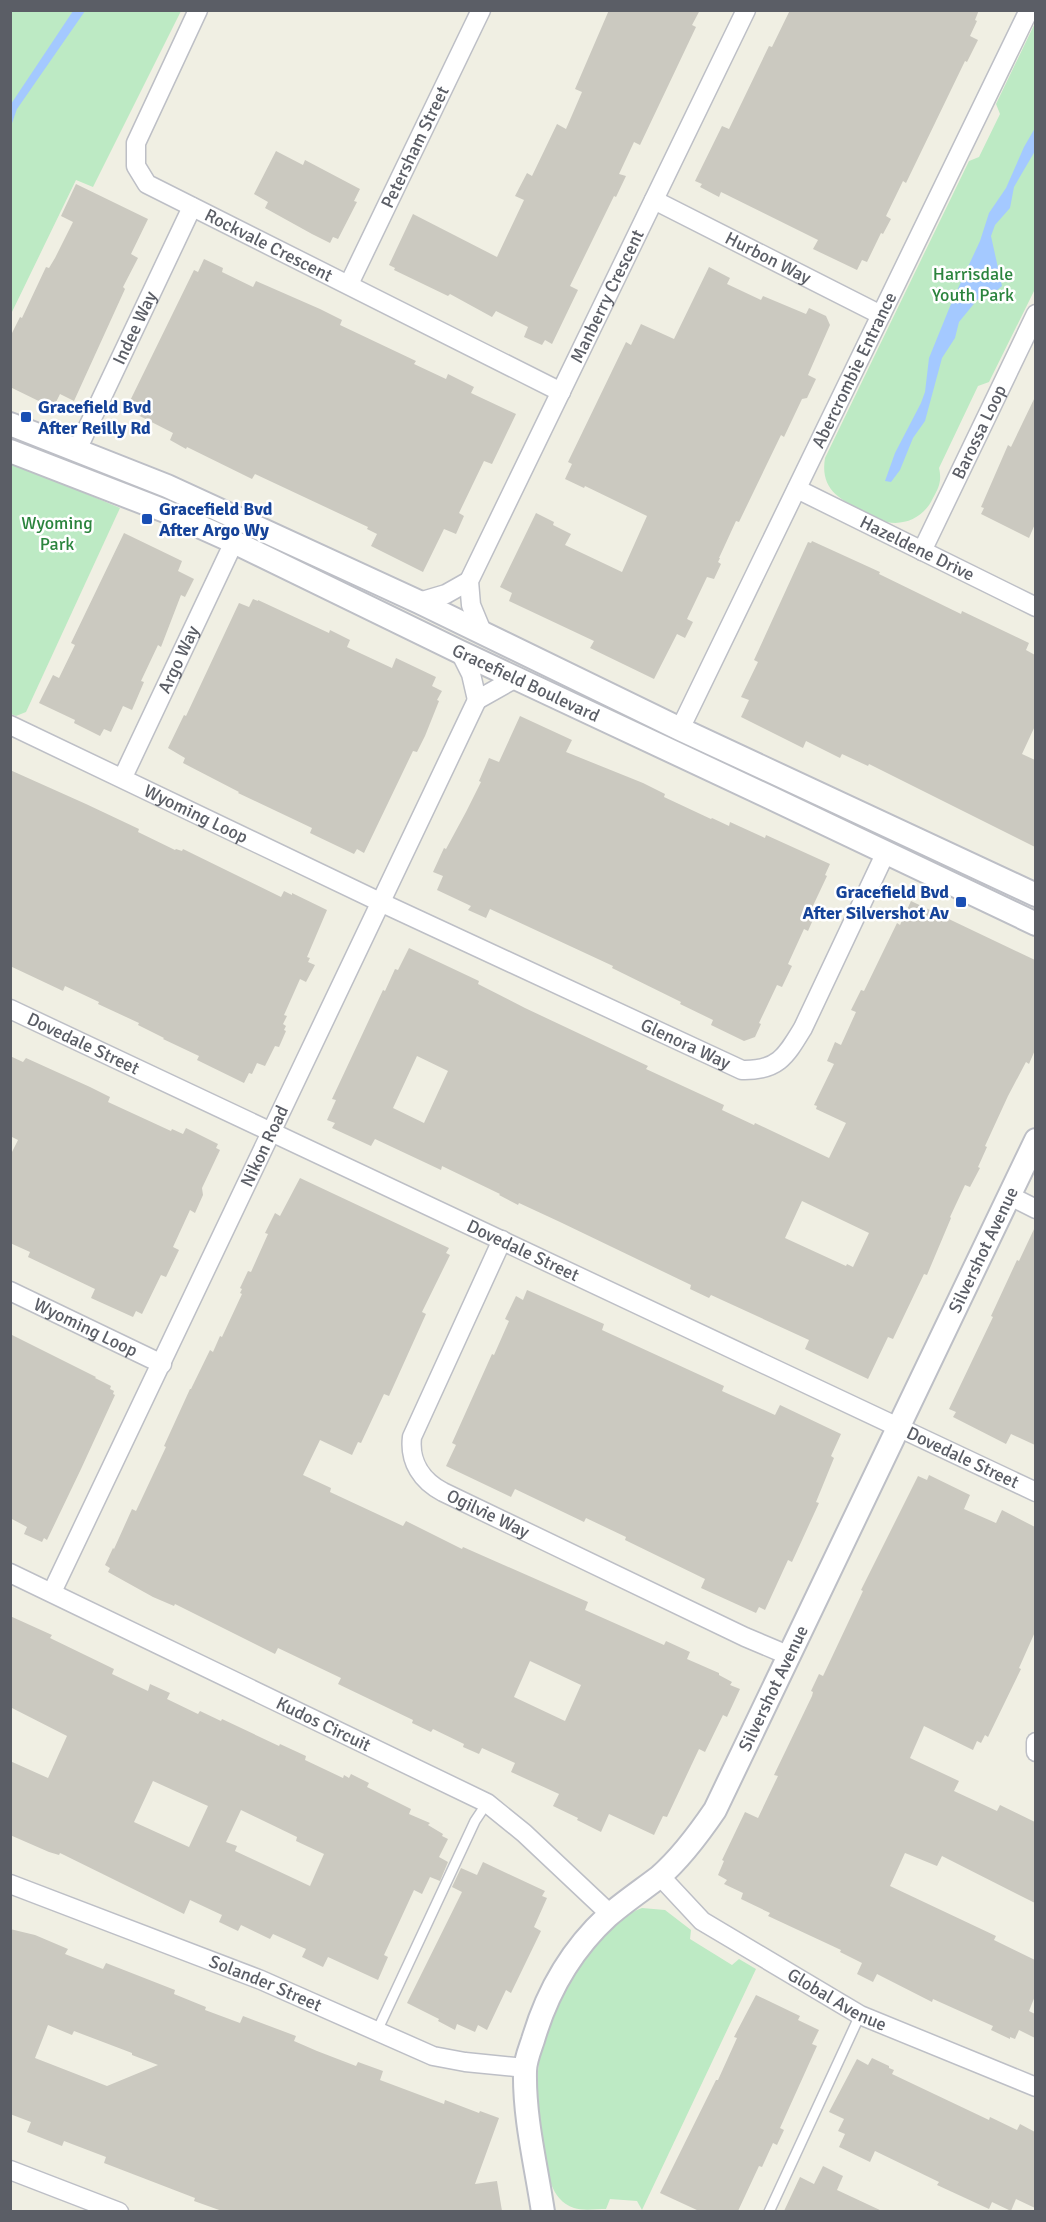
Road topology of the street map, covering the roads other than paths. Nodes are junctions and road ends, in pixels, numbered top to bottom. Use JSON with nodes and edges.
{"nodes":[{"id":1,"x":198,"y":10,"type":"edge"},
{"id":2,"x":481,"y":10,"type":"edge"},
{"id":3,"x":746,"y":10,"type":"edge"},
{"id":4,"x":1029,"y":10,"type":"edge"},
{"id":5,"x":654,"y":200,"type":"junction"},
{"id":6,"x":192,"y":207,"type":"junction"},
{"id":7,"x":349,"y":284,"type":"junction"},
{"id":8,"x":881,"y":315,"type":"junction"},
{"id":9,"x":1034,"y":320,"type":"edge"},
{"id":10,"x":561,"y":392,"type":"junction"},
{"id":11,"x":10,"y":424,"type":"edge"},
{"id":12,"x":77,"y":450,"type":"junction"},
{"id":13,"x":10,"y":451,"type":"edge"},
{"id":14,"x":797,"y":489,"type":"junction"},
{"id":15,"x":234,"y":542,"type":"junction"},
{"id":16,"x":922,"y":551,"type":"junction"},
{"id":17,"x":469,"y":581,"type":"junction"},
{"id":18,"x":419,"y":602,"type":"junction"},
{"id":19,"x":1035,"y":607,"type":"edge"},
{"id":20,"x":483,"y":634,"type":"junction"},
{"id":21,"x":460,"y":652,"type":"junction"},
{"id":22,"x":516,"y":678,"type":"junction"},
{"id":23,"x":477,"y":700,"type":"junction"},
{"id":24,"x":10,"y":724,"type":"edge"},
{"id":25,"x":680,"y":729,"type":"junction"},
{"id":26,"x":123,"y":777,"type":"junction"},
{"id":27,"x":886,"y":852,"type":"junction"},
{"id":28,"x":1035,"y":895,"type":"edge"},
{"id":29,"x":380,"y":902,"type":"junction"},
{"id":30,"x":1035,"y":924,"type":"edge"},
{"id":31,"x":10,"y":1009,"type":"edge"},
{"id":32,"x":272,"y":1132,"type":"junction"},
{"id":33,"x":1035,"y":1140,"type":"edge"},
{"id":34,"x":1010,"y":1196,"type":"junction"},
{"id":35,"x":1035,"y":1209,"type":"edge"},
{"id":36,"x":502,"y":1240,"type":"junction"},
{"id":37,"x":10,"y":1290,"type":"edge"},
{"id":38,"x":162,"y":1364,"type":"junction"},
{"id":39,"x":897,"y":1426,"type":"junction"},
{"id":40,"x":1035,"y":1492,"type":"edge"},
{"id":41,"x":10,"y":1573,"type":"edge"},
{"id":42,"x":52,"y":1592,"type":"junction"},
{"id":43,"x":790,"y":1656,"type":"junction"},
{"id":44,"x":1035,"y":1742,"type":"edge"},
{"id":45,"x":1035,"y":1752,"type":"edge"},
{"id":46,"x":487,"y":1803,"type":"junction"},
{"id":47,"x":660,"y":1876,"type":"junction"},
{"id":48,"x":10,"y":1884,"type":"edge"},
{"id":49,"x":610,"y":1914,"type":"junction"},
{"id":50,"x":860,"y":2015,"type":"junction"},
{"id":51,"x":377,"y":2031,"type":"junction"},
{"id":52,"x":525,"y":2068,"type":"junction"},
{"id":53,"x":1035,"y":2087,"type":"edge"},
{"id":54,"x":10,"y":2170,"type":"edge"},
{"id":55,"x":119,"y":2211,"type":"edge"},
{"id":56,"x":543,"y":2211,"type":"edge"},
{"id":57,"x":769,"y":2211,"type":"edge"}],
"edges":[{"from":1,"to":6,"type":"street","name":"Rockvale Crescent"},
{"from":2,"to":7,"type":"street","name":"Petersham Street"},
{"from":3,"to":5,"type":"street","name":"Manberry Crescent"},
{"from":4,"to":8,"type":"street","name":"Abercrombie Entrance"},
{"from":5,"to":8,"type":"street","name":"Hurbon Way"},
{"from":5,"to":10,"type":"street","name":"Manberry Crescent"},
{"from":6,"to":7,"type":"street","name":"Rockvale Crescent"},
{"from":6,"to":12,"type":"street","name":"Indee Way"},
{"from":7,"to":10,"type":"street","name":"Rockvale Crescent"},
{"from":8,"to":14,"type":"street","name":"Abercrombie Entrance"},
{"from":9,"to":16,"type":"street","name":"Barossa Loop"},
{"from":10,"to":17,"type":"street","name":"Manberry Crescent"},
{"from":11,"to":12,"type":"street","name":"Gracefield Boulevard"},
{"from":12,"to":18,"type":"street","name":"Gracefield Boulevard"},
{"from":13,"to":15,"type":"street","name":"Gracefield Boulevard"},
{"from":14,"to":16,"type":"street","name":"Hazeldene Drive"},
{"from":14,"to":25,"type":"street","name":"Abercrombie Entrance"},
{"from":15,"to":21,"type":"street","name":"Gracefield Boulevard"},
{"from":15,"to":26,"type":"street","name":"Argo Way"},
{"from":16,"to":19,"type":"street","name":"Hazeldene Drive"},
{"from":17,"to":18,"type":"street"},
{"from":17,"to":20,"type":"street"},
{"from":18,"to":20,"type":"street","name":"Gracefield Boulevard"},
{"from":20,"to":25,"type":"street","name":"Gracefield Boulevard"},
{"from":21,"to":22,"type":"street","name":"Gracefield Boulevard"},
{"from":21,"to":23,"type":"street"},
{"from":22,"to":23,"type":"street"},
{"from":22,"to":27,"type":"street","name":"Gracefield Boulevard"},
{"from":23,"to":29,"type":"street","name":"Nikon Road"},
{"from":24,"to":26,"type":"street","name":"Wyoming Loop"},
{"from":25,"to":28,"type":"street","name":"Gracefield Boulevard"},
{"from":26,"to":29,"type":"street","name":"Wyoming Loop"},
{"from":27,"to":29,"type":"street","name":"Glenora Way"},
{"from":27,"to":30,"type":"street","name":"Gracefield Boulevard"},
{"from":29,"to":32,"type":"street","name":"Nikon Road"},
{"from":31,"to":32,"type":"street","name":"Dovedale Street"},
{"from":32,"to":36,"type":"street","name":"Dovedale Street"},
{"from":32,"to":38,"type":"street","name":"Nikon Road"},
{"from":33,"to":34,"type":"street","name":"Silvershot Avenue"},
{"from":34,"to":35,"type":"street"},
{"from":34,"to":39,"type":"street","name":"Silvershot Avenue"},
{"from":36,"to":39,"type":"street","name":"Dovedale Street"},
{"from":36,"to":43,"type":"street","name":"Ogilvie Way"},
{"from":37,"to":38,"type":"street","name":"Wyoming Loop"},
{"from":38,"to":42,"type":"street","name":"Nikon Road"},
{"from":39,"to":40,"type":"street","name":"Dovedale Street"},
{"from":39,"to":43,"type":"street","name":"Silvershot Avenue"},
{"from":41,"to":42,"type":"street","name":"Kudos Circuit"},
{"from":42,"to":46,"type":"street","name":"Kudos Circuit"},
{"from":43,"to":47,"type":"street","name":"Silvershot Avenue"},
{"from":44,"to":45,"type":"street"},
{"from":46,"to":49,"type":"street","name":"Kudos Circuit"},
{"from":46,"to":51,"type":"lane"},
{"from":47,"to":49,"type":"street","name":"Silvershot Avenue"},
{"from":47,"to":50,"type":"street","name":"Global Avenue"},
{"from":48,"to":51,"type":"street","name":"Solander Street"},
{"from":49,"to":52,"type":"street","name":"Silvershot Avenue"},
{"from":50,"to":53,"type":"street","name":"Global Avenue"},
{"from":50,"to":57,"type":"lane"},
{"from":51,"to":52,"type":"street","name":"Solander Street"},
{"from":52,"to":56,"type":"street","name":"Silvershot Avenue"},
{"from":54,"to":55,"type":"street"}]}
